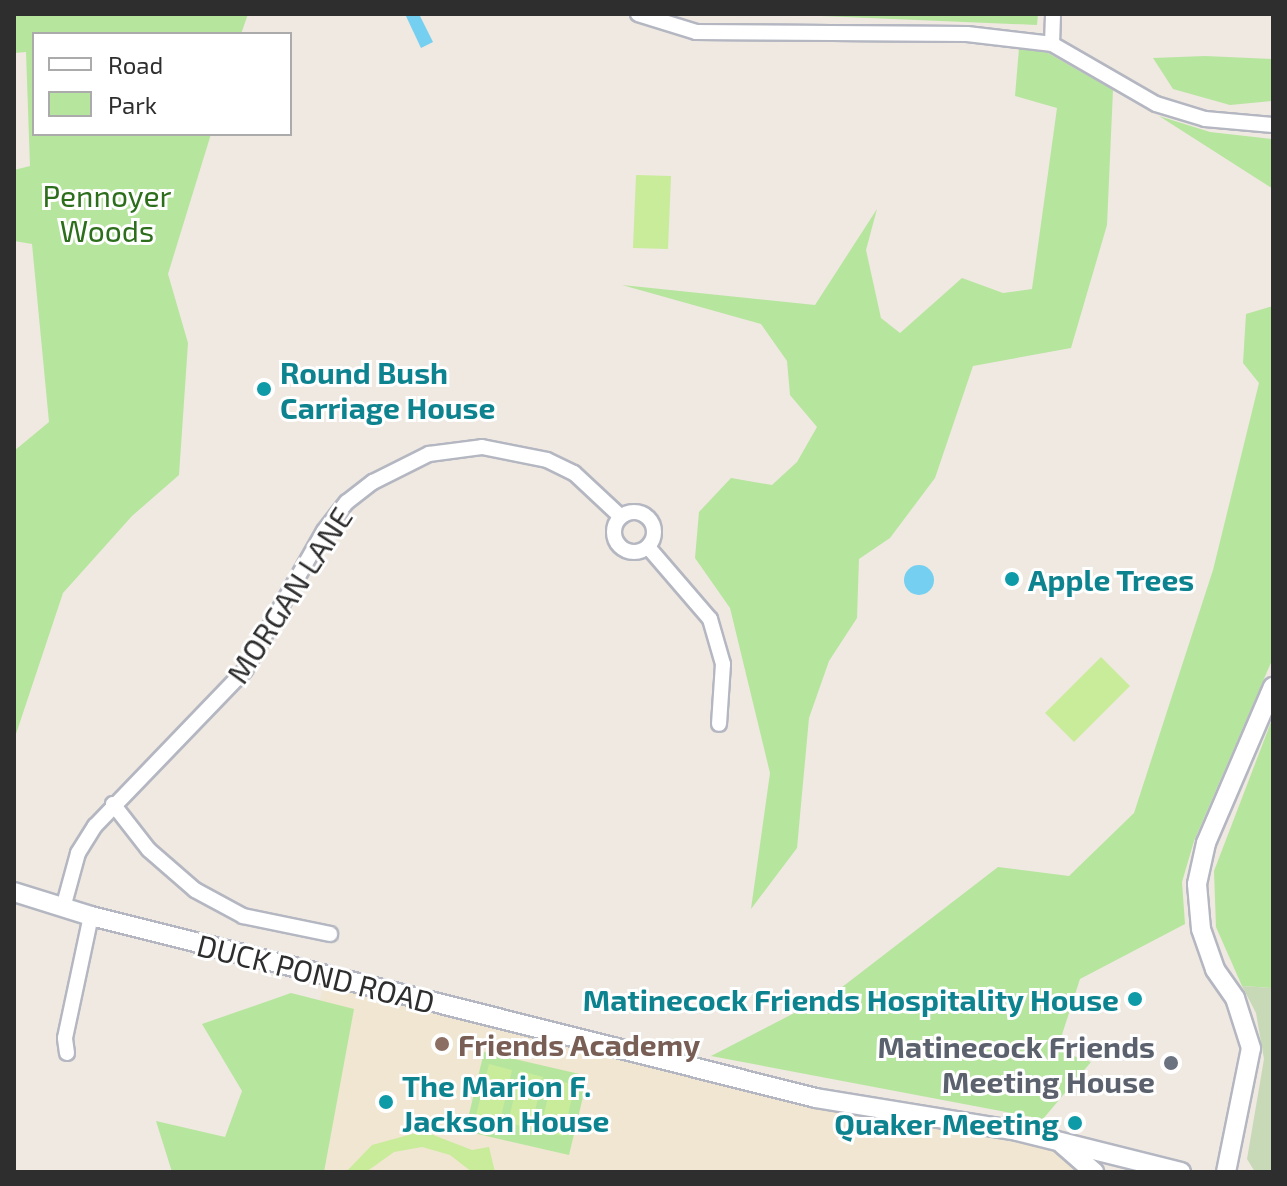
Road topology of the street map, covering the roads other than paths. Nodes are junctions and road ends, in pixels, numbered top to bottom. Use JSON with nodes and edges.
{"nodes":[{"id":1,"x":638,"y":14,"type":"edge"},
{"id":2,"x":1053,"y":14,"type":"edge"},
{"id":3,"x":1052,"y":44,"type":"junction"},
{"id":4,"x":1273,"y":125,"type":"edge"},
{"id":5,"x":621,"y":517,"type":"junction"},
{"id":6,"x":648,"y":547,"type":"junction"},
{"id":7,"x":1273,"y":687,"type":"edge"},
{"id":8,"x":719,"y":724,"type":"dead end"},
{"id":9,"x":113,"y":804,"type":"junction"},
{"id":10,"x":14,"y":892,"type":"edge"},
{"id":11,"x":63,"y":908,"type":"junction"},
{"id":12,"x":91,"y":916,"type":"junction"},
{"id":13,"x":330,"y":934,"type":"dead end"},
{"id":14,"x":67,"y":1053,"type":"dead end"},
{"id":15,"x":1056,"y":1140,"type":"junction"},
{"id":16,"x":1094,"y":1172,"type":"edge"},
{"id":17,"x":1181,"y":1172,"type":"edge"},
{"id":18,"x":1226,"y":1172,"type":"edge"}],
"edges":[{"from":1,"to":3,"type":"street"},
{"from":2,"to":3,"type":"street"},
{"from":3,"to":4,"type":"street"},
{"from":5,"to":6,"type":"street","name":"MORGAN LANE"},
{"from":5,"to":6,"type":"street"},
{"from":5,"to":9,"type":"street","name":"MORGAN LANE"},
{"from":6,"to":8,"type":"street","name":"MORGAN LANE"},
{"from":7,"to":18,"type":"street"},
{"from":9,"to":11,"type":"street","name":"MORGAN LANE"},
{"from":9,"to":13,"type":"street"},
{"from":10,"to":11,"type":"street","name":"DUCK POND ROAD"},
{"from":11,"to":12,"type":"street","name":"DUCK POND ROAD"},
{"from":12,"to":14,"type":"street"},
{"from":12,"to":15,"type":"street","name":"DUCK POND ROAD"},
{"from":15,"to":16,"type":"street"},
{"from":15,"to":17,"type":"street","name":"DUCK POND ROAD"}]}
